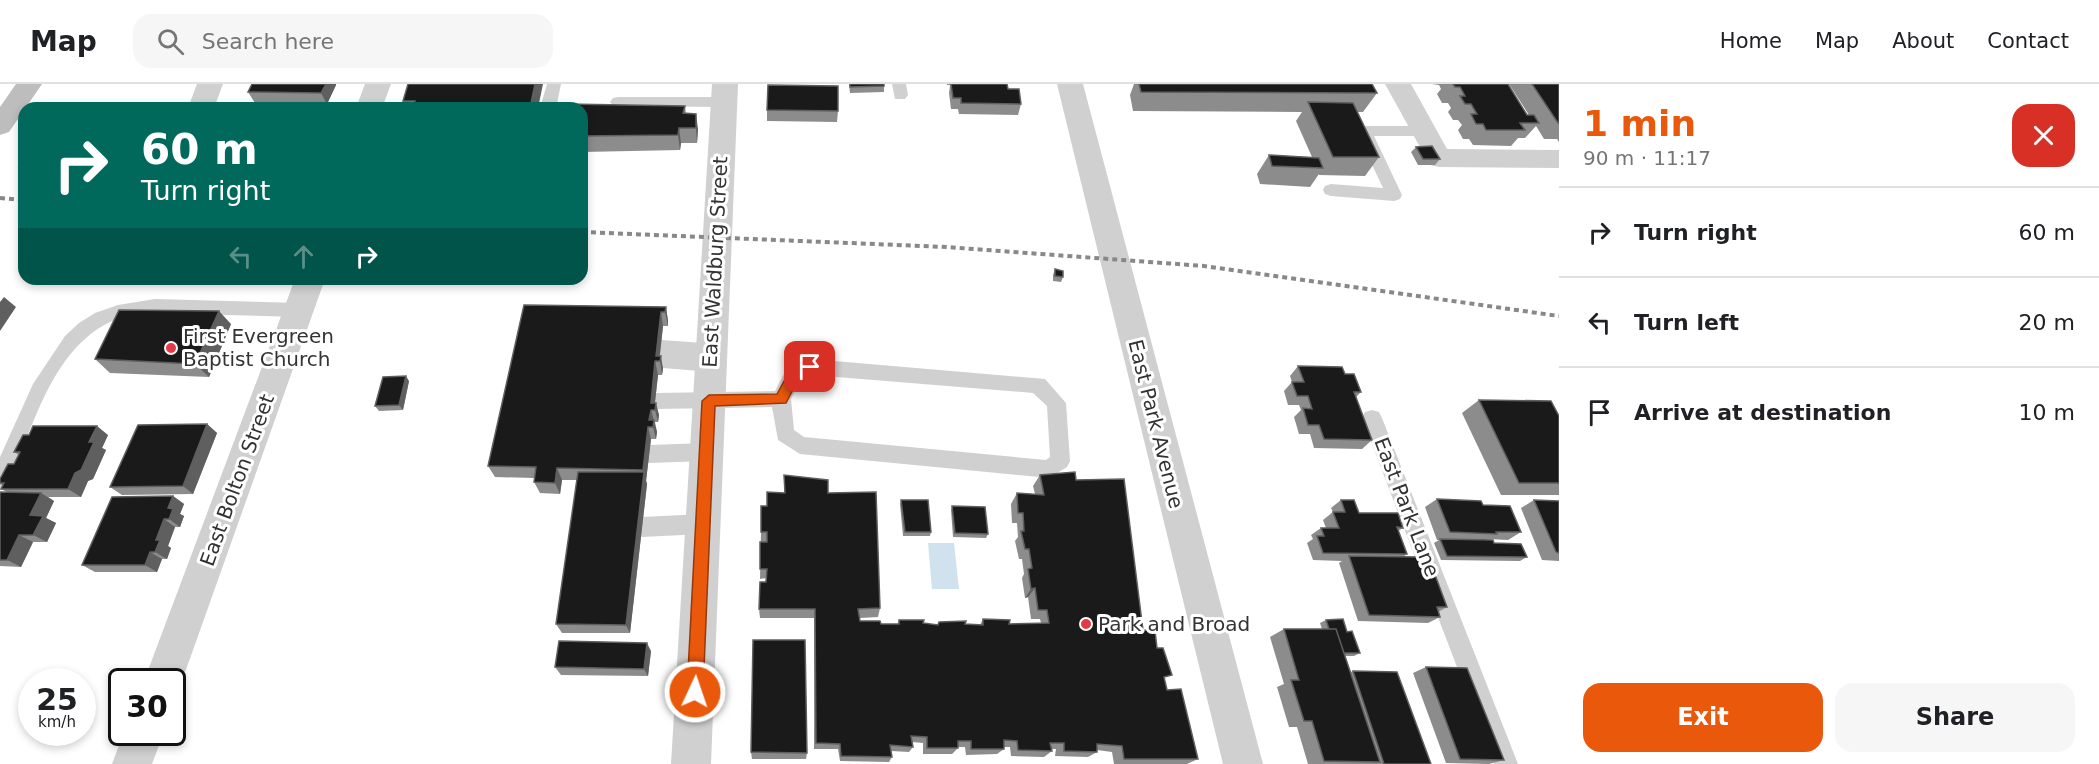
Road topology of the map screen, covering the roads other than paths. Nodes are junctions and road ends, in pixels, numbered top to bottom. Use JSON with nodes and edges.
{"nodes":[{"id":1,"x":29,"y":84,"type":"edge"},
{"id":2,"x":210,"y":84,"type":"edge"},
{"id":3,"x":378,"y":84,"type":"edge"},
{"id":4,"x":554,"y":84,"type":"edge"},
{"id":5,"x":1070,"y":84,"type":"edge"},
{"id":6,"x":1398,"y":84,"type":"edge"},
{"id":7,"x":724,"y":93,"type":"edge"},
{"id":8,"x":203,"y":102,"type":"edge"},
{"id":9,"x":371,"y":102,"type":"edge"},
{"id":10,"x":550,"y":102,"type":"edge"},
{"id":11,"x":618,"y":102,"type":"edge"},
{"id":12,"x":0,"y":126,"type":"edge"},
{"id":13,"x":1424,"y":131,"type":"junction"},
{"id":14,"x":1559,"y":159,"type":"edge"},
{"id":15,"x":1330,"y":190,"type":"dead end"},
{"id":16,"x":305,"y":294,"type":"edge"},
{"id":17,"x":660,"y":355,"type":"edge"},
{"id":18,"x":710,"y":356,"type":"junction"},
{"id":19,"x":781,"y":399,"type":"junction"},
{"id":20,"x":655,"y":401,"type":"edge"},
{"id":21,"x":709,"y":401,"type":"junction"},
{"id":22,"x":1372,"y":418,"type":"dead end"},
{"id":23,"x":706,"y":452,"type":"junction"},
{"id":24,"x":649,"y":454,"type":"edge"},
{"id":25,"x":0,"y":480,"type":"edge"},
{"id":26,"x":703,"y":524,"type":"junction"},
{"id":27,"x":642,"y":527,"type":"edge"},
{"id":28,"x":168,"y":668,"type":"edge"},
{"id":29,"x":139,"y":746,"type":"edge"},
{"id":30,"x":132,"y":764,"type":"edge"},
{"id":31,"x":691,"y":764,"type":"edge"},
{"id":32,"x":1243,"y":764,"type":"edge"},
{"id":33,"x":1506,"y":764,"type":"edge"}],
"edges":[{"from":1,"to":12,"type":"main road"},
{"from":2,"to":8,"type":"street"},
{"from":3,"to":9,"type":"street"},
{"from":4,"to":10,"type":"lane"},
{"from":5,"to":32,"type":"street","name":"East Park Avenue"},
{"from":6,"to":13,"type":"street"},
{"from":7,"to":11,"type":"lane"},
{"from":7,"to":18,"type":"street","name":"East Waldburg Street"},
{"from":13,"to":14,"type":"street"},
{"from":13,"to":15,"type":"lane"},
{"from":16,"to":25,"type":"lane"},
{"from":16,"to":28,"type":"street","name":"East Bolton Street"},
{"from":17,"to":18,"type":"lane"},
{"from":18,"to":21,"type":"street","name":"East Waldburg Street"},
{"from":19,"to":19,"type":"lane"},
{"from":19,"to":21,"type":"lane"},
{"from":20,"to":21,"type":"lane"},
{"from":21,"to":23,"type":"street","name":"East Waldburg Street"},
{"from":22,"to":33,"type":"lane","name":"East Park Lane"},
{"from":23,"to":24,"type":"lane"},
{"from":23,"to":26,"type":"street","name":"East Waldburg Street"},
{"from":26,"to":27,"type":"lane"},
{"from":26,"to":31,"type":"street","name":"East Waldburg Street"},
{"from":29,"to":30,"type":"street"}]}
